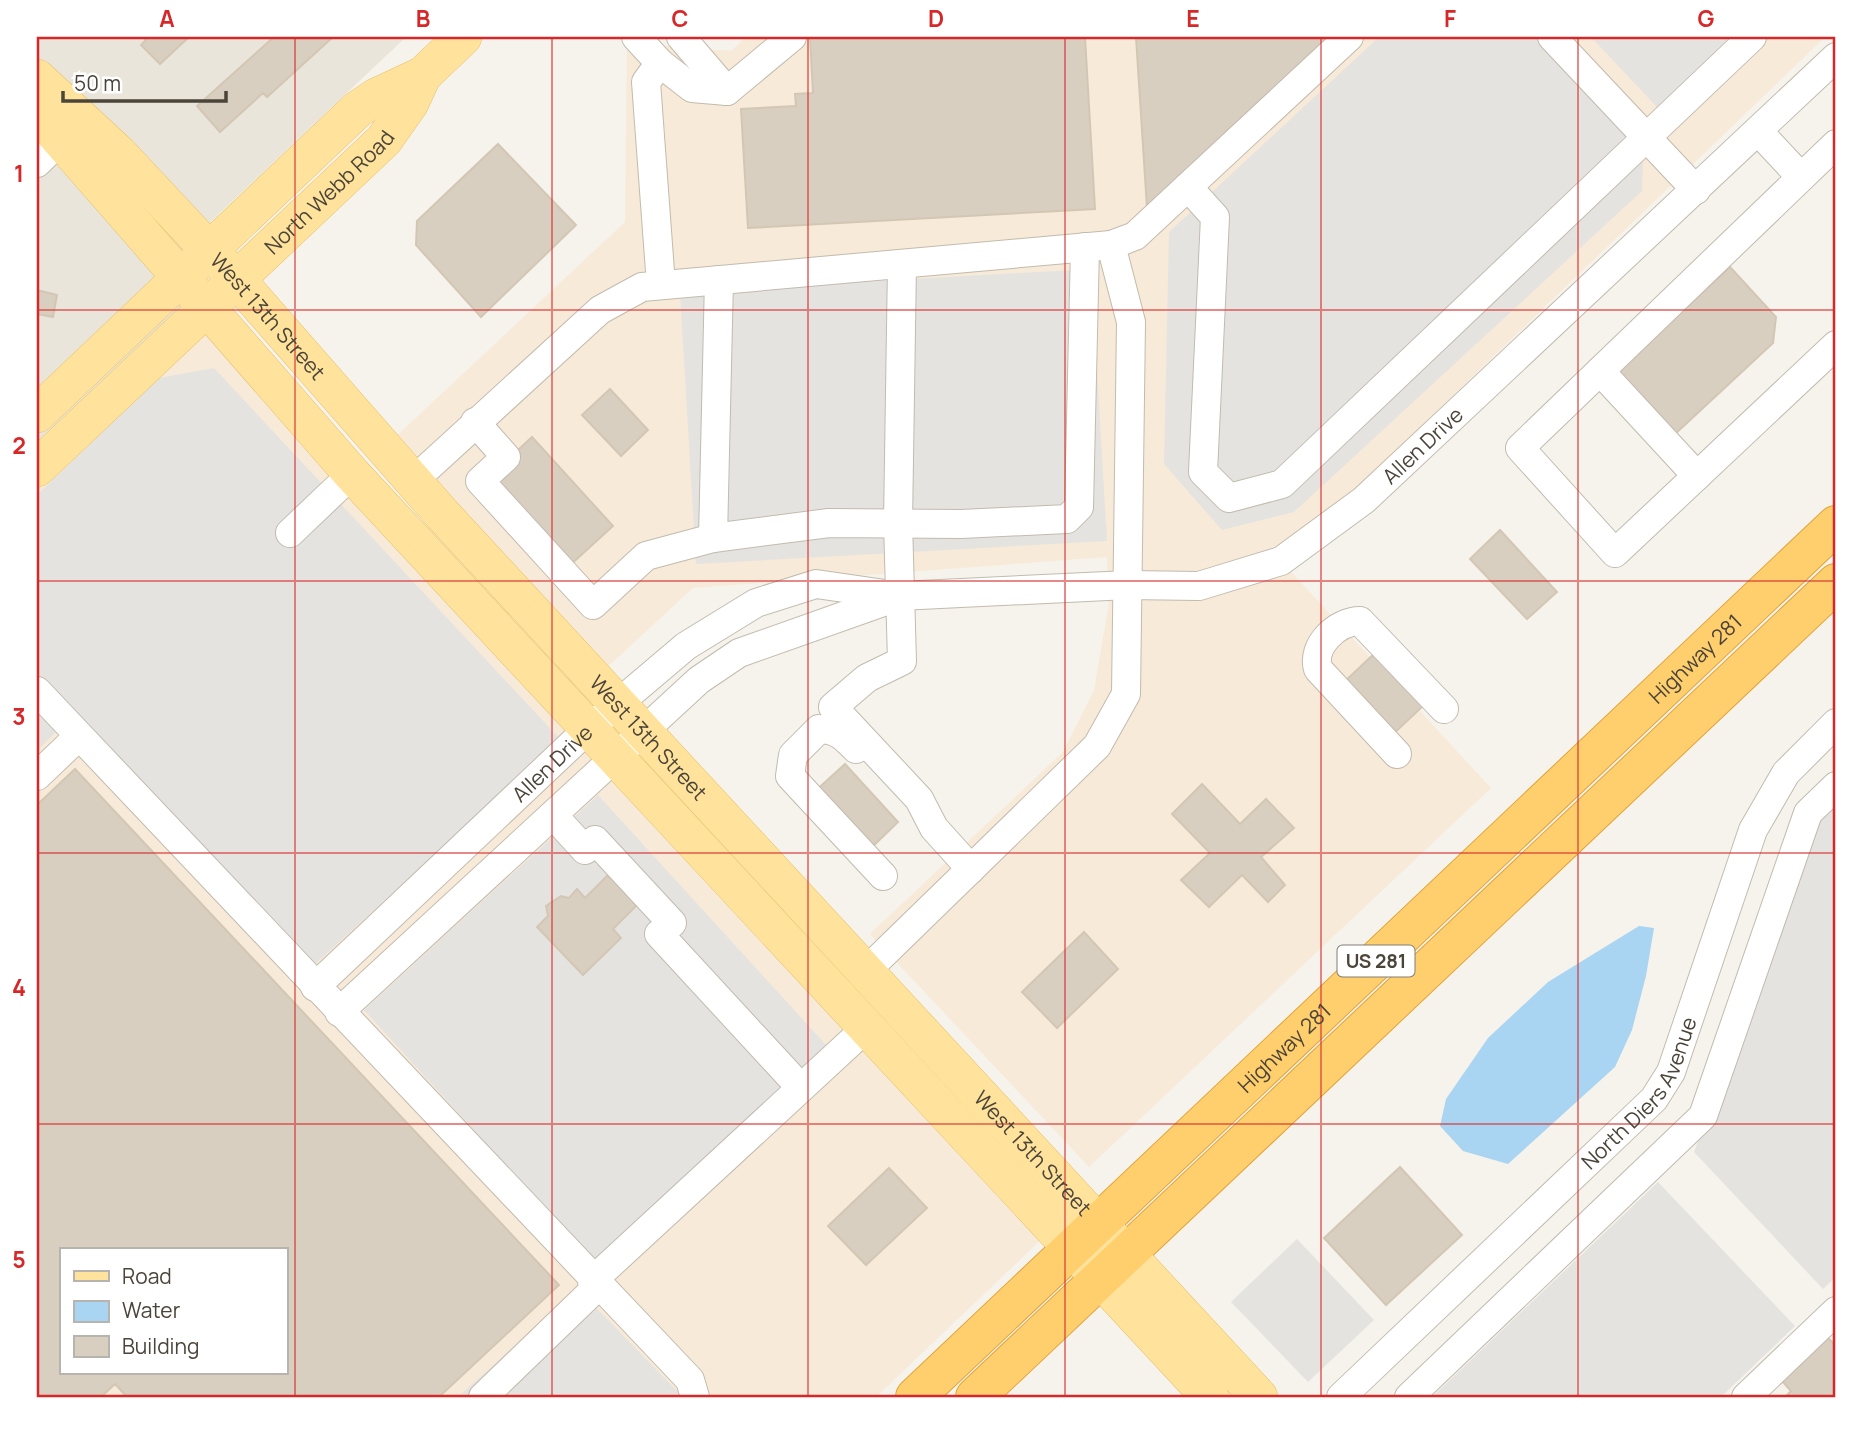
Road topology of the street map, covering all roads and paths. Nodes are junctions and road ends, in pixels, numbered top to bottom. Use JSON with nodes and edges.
{"nodes":[{"id":1,"x":463,"y":37,"type":"edge"},
{"id":2,"x":636,"y":37,"type":"edge"},
{"id":3,"x":681,"y":37,"type":"edge"},
{"id":4,"x":792,"y":37,"type":"edge"},
{"id":5,"x":1349,"y":37,"type":"edge"},
{"id":6,"x":1552,"y":37,"type":"edge"},
{"id":7,"x":1752,"y":37,"type":"edge"},
{"id":8,"x":1836,"y":57,"type":"edge"},
{"id":9,"x":660,"y":63,"type":"junction"},
{"id":10,"x":423,"y":75,"type":"junction"},
{"id":11,"x":37,"y":78,"type":"edge"},
{"id":12,"x":727,"y":91,"type":"junction"},
{"id":13,"x":37,"y":113,"type":"edge"},
{"id":14,"x":1758,"y":131,"type":"junction"},
{"id":15,"x":1646,"y":137,"type":"junction"},
{"id":16,"x":60,"y":141,"type":"edge"},
{"id":17,"x":1836,"y":144,"type":"edge"},
{"id":18,"x":1801,"y":177,"type":"junction"},
{"id":19,"x":1188,"y":187,"type":"junction"},
{"id":20,"x":1696,"y":190,"type":"junction"},
{"id":21,"x":1098,"y":246,"type":"junction"},
{"id":22,"x":208,"y":250,"type":"junction"},
{"id":23,"x":902,"y":264,"type":"junction"},
{"id":24,"x":179,"y":277,"type":"junction"},
{"id":25,"x":237,"y":280,"type":"junction"},
{"id":26,"x":719,"y":280,"type":"junction"},
{"id":27,"x":661,"y":285,"type":"junction"},
{"id":28,"x":207,"y":309,"type":"junction"},
{"id":29,"x":1836,"y":345,"type":"edge"},
{"id":30,"x":1600,"y":371,"type":"junction"},
{"id":31,"x":37,"y":414,"type":"edge"},
{"id":32,"x":475,"y":422,"type":"junction"},
{"id":33,"x":37,"y":468,"type":"edge"},
{"id":34,"x":352,"y":474,"type":"junction"},
{"id":35,"x":1697,"y":476,"type":"junction"},
{"id":36,"x":413,"y":481,"type":"junction"},
{"id":37,"x":898,"y":523,"type":"junction"},
{"id":38,"x":1836,"y":525,"type":"edge"},
{"id":39,"x":290,"y":533,"type":"dead end"},
{"id":40,"x":713,"y":538,"type":"junction"},
{"id":41,"x":1836,"y":583,"type":"edge"},
{"id":42,"x":1128,"y":585,"type":"junction"},
{"id":43,"x":899,"y":596,"type":"junction"},
{"id":44,"x":37,"y":691,"type":"edge"},
{"id":45,"x":618,"y":703,"type":"junction"},
{"id":46,"x":1444,"y":709,"type":"dead end"},
{"id":47,"x":1836,"y":723,"type":"edge"},
{"id":48,"x":588,"y":729,"type":"junction"},
{"id":49,"x":644,"y":732,"type":"junction"},
{"id":50,"x":79,"y":736,"type":"junction"},
{"id":51,"x":1397,"y":754,"type":"dead end"},
{"id":52,"x":614,"y":758,"type":"junction"},
{"id":53,"x":37,"y":776,"type":"edge"},
{"id":54,"x":1836,"y":786,"type":"edge"},
{"id":55,"x":553,"y":816,"type":"junction"},
{"id":56,"x":934,"y":828,"type":"junction"},
{"id":57,"x":971,"y":869,"type":"junction"},
{"id":58,"x":883,"y":876,"type":"dead end"},
{"id":59,"x":866,"y":971,"type":"junction"},
{"id":60,"x":315,"y":986,"type":"junction"},
{"id":61,"x":339,"y":1012,"type":"junction"},
{"id":62,"x":865,"y":1029,"type":"junction"},
{"id":63,"x":801,"y":1088,"type":"junction"},
{"id":64,"x":1099,"y":1223,"type":"junction"},
{"id":65,"x":1070,"y":1249,"type":"junction"},
{"id":66,"x":1127,"y":1254,"type":"junction"},
{"id":67,"x":1099,"y":1280,"type":"junction"},
{"id":68,"x":595,"y":1284,"type":"junction"},
{"id":69,"x":1836,"y":1311,"type":"edge"},
{"id":70,"x":483,"y":1397,"type":"edge"},
{"id":71,"x":695,"y":1397,"type":"edge"},
{"id":72,"x":915,"y":1397,"type":"edge"},
{"id":73,"x":975,"y":1397,"type":"edge"},
{"id":74,"x":1210,"y":1397,"type":"edge"},
{"id":75,"x":1259,"y":1397,"type":"edge"},
{"id":76,"x":1341,"y":1397,"type":"edge"},
{"id":77,"x":1409,"y":1397,"type":"edge"},
{"id":78,"x":1746,"y":1397,"type":"edge"}],
"edges":[{"from":1,"to":10,"type":"main road","name":"North Webb Road"},
{"from":2,"to":9,"type":"street"},
{"from":3,"to":12,"type":"street"},
{"from":4,"to":12,"type":"street"},
{"from":5,"to":19,"type":"street"},
{"from":6,"to":15,"type":"street"},
{"from":7,"to":15,"type":"street"},
{"from":8,"to":14,"type":"street","name":"Allen Drive"},
{"from":9,"to":12,"type":"street"},
{"from":9,"to":27,"type":"street"},
{"from":10,"to":22,"type":"main road","name":"North Webb Road"},
{"from":10,"to":25,"type":"main road","name":"North Webb Road"},
{"from":11,"to":16,"type":"main road","name":"West 13th Street"},
{"from":13,"to":16,"type":"main road","name":"West 13th Street"},
{"from":14,"to":18,"type":"street"},
{"from":14,"to":20,"type":"street","name":"Allen Drive"},
{"from":15,"to":19,"type":"street"},
{"from":15,"to":20,"type":"street"},
{"from":16,"to":22,"type":"main road","name":"West 13th Street"},
{"from":16,"to":24,"type":"main road","name":"West 13th Street"},
{"from":17,"to":18,"type":"street"},
{"from":18,"to":30,"type":"street"},
{"from":19,"to":21,"type":"street"},
{"from":20,"to":42,"type":"street","name":"Allen Drive"},
{"from":21,"to":23,"type":"street"},
{"from":21,"to":37,"type":"street"},
{"from":21,"to":42,"type":"street"},
{"from":22,"to":24,"type":"main road","name":"North Webb Road"},
{"from":22,"to":25,"type":"main road","name":"West 13th Street"},
{"from":23,"to":26,"type":"street"},
{"from":23,"to":37,"type":"street"},
{"from":24,"to":28,"type":"main road","name":"West 13th Street"},
{"from":24,"to":31,"type":"main road","name":"North Webb Road"},
{"from":25,"to":28,"type":"main road","name":"North Webb Road"},
{"from":25,"to":36,"type":"main road","name":"West 13th Street"},
{"from":26,"to":27,"type":"street"},
{"from":26,"to":40,"type":"street"},
{"from":27,"to":32,"type":"street"},
{"from":28,"to":33,"type":"main road","name":"North Webb Road"},
{"from":28,"to":34,"type":"main road","name":"West 13th Street"},
{"from":29,"to":35,"type":"street"},
{"from":30,"to":35,"type":"street"},
{"from":30,"to":35,"type":"street"},
{"from":32,"to":36,"type":"street"},
{"from":32,"to":40,"type":"street"},
{"from":34,"to":39,"type":"street"},
{"from":34,"to":48,"type":"main road","name":"West 13th Street"},
{"from":36,"to":45,"type":"main road","name":"West 13th Street"},
{"from":37,"to":40,"type":"street"},
{"from":37,"to":43,"type":"street"},
{"from":38,"to":64,"type":"highway","name":"Highway 281","number":"US 281"},
{"from":41,"to":66,"type":"highway","name":"Highway 281","number":"US 281"},
{"from":42,"to":43,"type":"street","name":"Allen Drive"},
{"from":42,"to":57,"type":"street"},
{"from":43,"to":45,"type":"street","name":"Allen Drive"},
{"from":43,"to":49,"type":"street","name":"Allen Drive"},
{"from":43,"to":56,"type":"street"},
{"from":44,"to":50,"type":"street"},
{"from":45,"to":48,"type":"street","name":"Allen Drive"},
{"from":45,"to":49,"type":"main road","name":"West 13th Street"},
{"from":46,"to":51,"type":"street"},
{"from":47,"to":76,"type":"street","name":"North Diers Avenue"},
{"from":48,"to":52,"type":"main road","name":"West 13th Street"},
{"from":48,"to":60,"type":"street","name":"Allen Drive"},
{"from":49,"to":52,"type":"street","name":"Allen Drive"},
{"from":49,"to":59,"type":"main road","name":"West 13th Street"},
{"from":50,"to":53,"type":"street"},
{"from":50,"to":60,"type":"street"},
{"from":52,"to":55,"type":"street","name":"Allen Drive"},
{"from":52,"to":62,"type":"main road","name":"West 13th Street"},
{"from":54,"to":77,"type":"street"},
{"from":55,"to":61,"type":"street","name":"Allen Drive"},
{"from":55,"to":63,"type":"street"},
{"from":56,"to":57,"type":"street"},
{"from":56,"to":58,"type":"street"},
{"from":57,"to":59,"type":"street"},
{"from":59,"to":64,"type":"main road","name":"West 13th Street"},
{"from":60,"to":61,"type":"street"},
{"from":61,"to":68,"type":"street"},
{"from":62,"to":63,"type":"street"},
{"from":62,"to":65,"type":"main road","name":"West 13th Street"},
{"from":63,"to":68,"type":"street"},
{"from":64,"to":65,"type":"highway","name":"Highway 281","number":"US 281"},
{"from":64,"to":66,"type":"main road","name":"West 13th Street"},
{"from":65,"to":67,"type":"main road","name":"West 13th Street"},
{"from":65,"to":72,"type":"highway","name":"Highway 281","number":"US 281"},
{"from":66,"to":67,"type":"highway","name":"Highway 281","number":"US 281"},
{"from":66,"to":75,"type":"main road","name":"West 13th Street"},
{"from":67,"to":73,"type":"highway","name":"Highway 281","number":"US 281"},
{"from":67,"to":74,"type":"main road","name":"West 13th Street"},
{"from":68,"to":70,"type":"street"},
{"from":68,"to":71,"type":"street"},
{"from":69,"to":78,"type":"street"}]}
